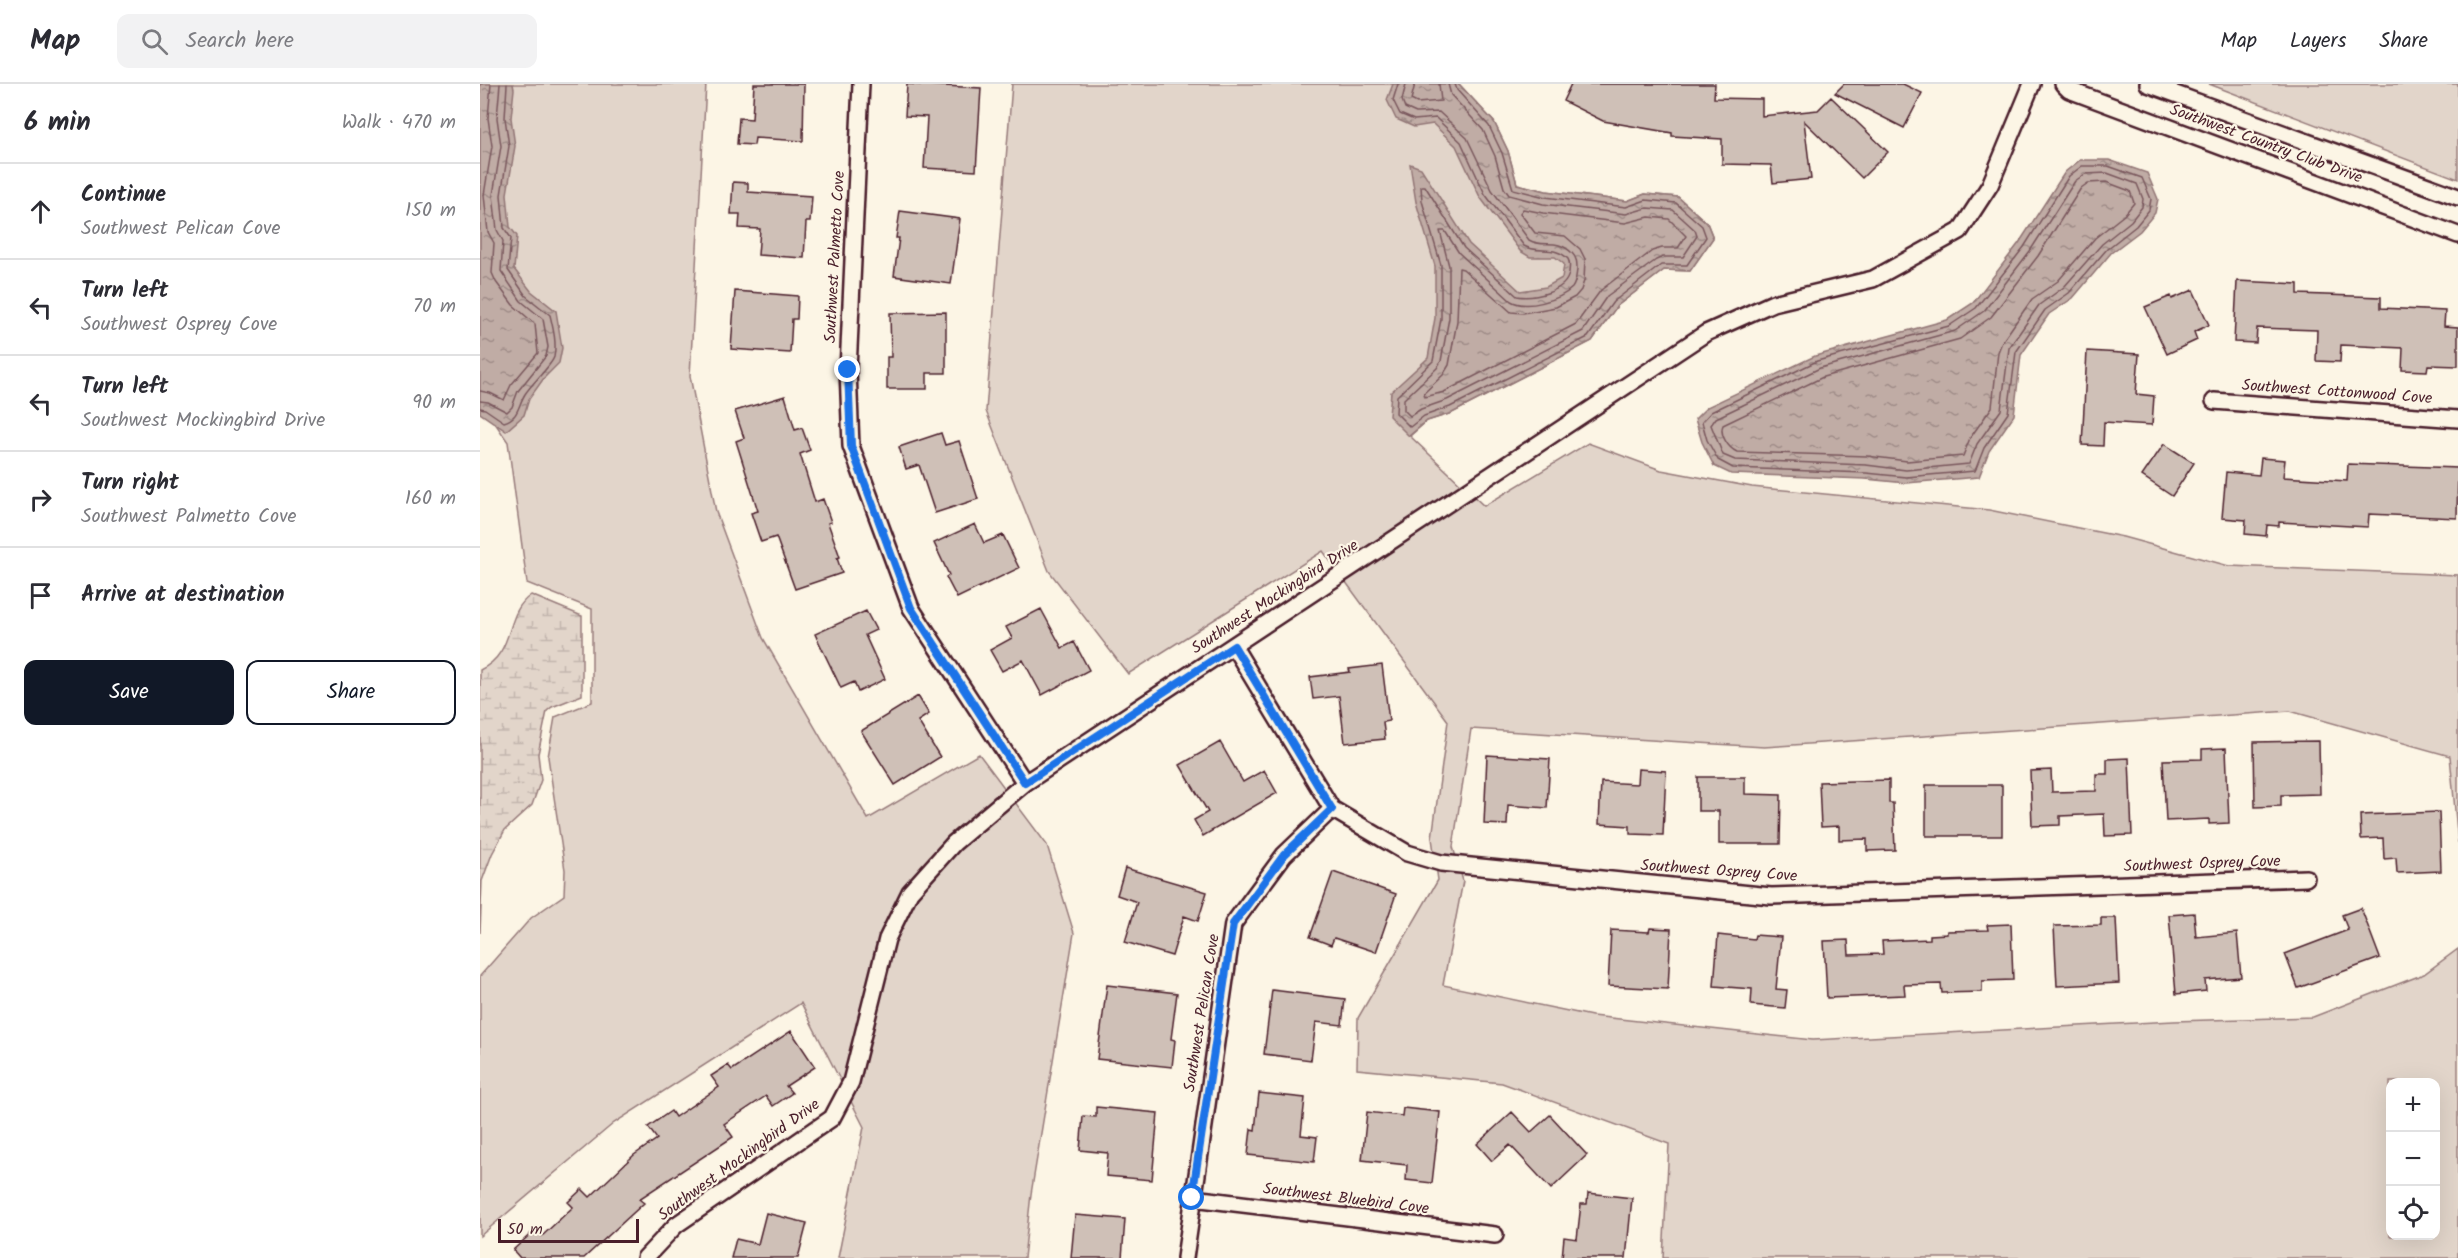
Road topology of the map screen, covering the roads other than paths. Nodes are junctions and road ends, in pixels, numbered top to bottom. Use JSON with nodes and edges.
{"nodes":[{"id":1,"x":861,"y":84,"type":"edge"},
{"id":2,"x":2032,"y":84,"type":"edge"},
{"id":3,"x":2063,"y":84,"type":"edge"},
{"id":4,"x":2148,"y":84,"type":"edge"},
{"id":5,"x":2458,"y":197,"type":"edge"},
{"id":6,"x":2458,"y":235,"type":"edge"},
{"id":7,"x":2214,"y":401,"type":"dead end"},
{"id":8,"x":2458,"y":420,"type":"edge"},
{"id":9,"x":1234,"y":646,"type":"junction"},
{"id":10,"x":1025,"y":783,"type":"junction"},
{"id":11,"x":1332,"y":809,"type":"junction"},
{"id":12,"x":2306,"y":878,"type":"dead end"},
{"id":13,"x":1192,"y":1198,"type":"junction"},
{"id":14,"x":1495,"y":1235,"type":"dead end"},
{"id":15,"x":645,"y":1258,"type":"edge"},
{"id":16,"x":1185,"y":1258,"type":"edge"}],
"edges":[{"from":1,"to":10,"type":"street","name":"Southwest Palmetto Cove"},
{"from":2,"to":9,"type":"street","name":"Southwest Mockingbird Drive"},
{"from":3,"to":6,"type":"street","name":"Southwest Country Club Drive"},
{"from":4,"to":5,"type":"street","name":"Southwest Country Club Drive"},
{"from":7,"to":8,"type":"street","name":"Southwest Cottonwood Cove"},
{"from":9,"to":10,"type":"street","name":"Southwest Mockingbird Drive"},
{"from":9,"to":11,"type":"street","name":"Southwest Osprey Cove"},
{"from":10,"to":15,"type":"street","name":"Southwest Mockingbird Drive"},
{"from":11,"to":12,"type":"street","name":"Southwest Osprey Cove"},
{"from":11,"to":13,"type":"street","name":"Southwest Pelican Cove"},
{"from":13,"to":14,"type":"street","name":"Southwest Bluebird Cove"},
{"from":13,"to":16,"type":"street","name":"Southwest Pelican Cove"}]}
